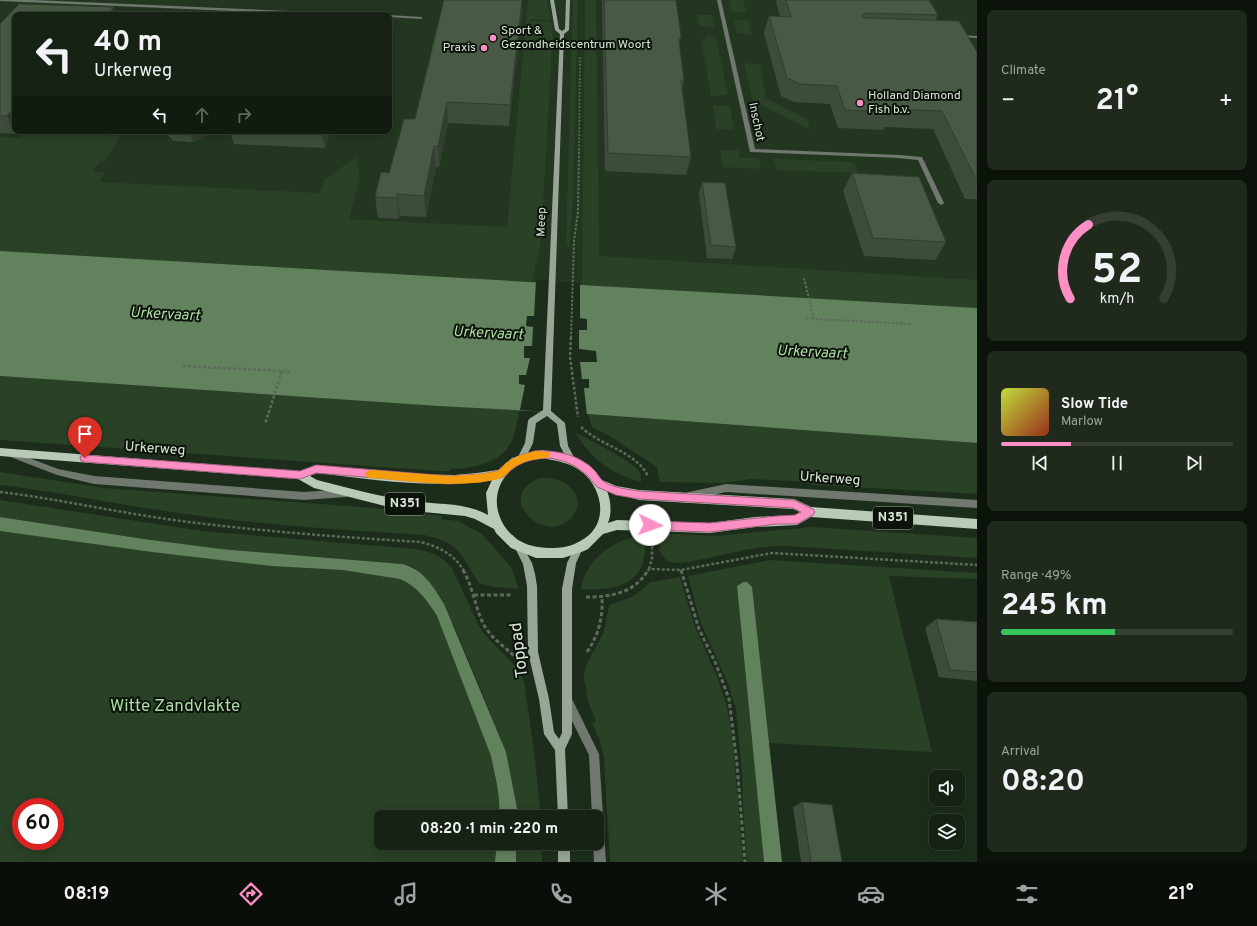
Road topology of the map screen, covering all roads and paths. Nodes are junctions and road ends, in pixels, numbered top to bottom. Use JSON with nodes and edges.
{"nodes":[{"id":1,"x":0,"y":0,"type":"edge"},
{"id":2,"x":552,"y":0,"type":"edge"},
{"id":3,"x":568,"y":0,"type":"edge"},
{"id":4,"x":719,"y":0,"type":"edge"},
{"id":5,"x":99,"y":2,"type":"edge"},
{"id":6,"x":299,"y":12,"type":"edge"},
{"id":7,"x":392,"y":16,"type":"edge"},
{"id":8,"x":421,"y":18,"type":"dead end"},
{"id":9,"x":562,"y":33,"type":"junction"},
{"id":10,"x":949,"y":36,"type":"edge"},
{"id":11,"x":977,"y":37,"type":"edge"},
{"id":12,"x":580,"y":49,"type":"dead end"},
{"id":13,"x":941,"y":203,"type":"dead end"},
{"id":14,"x":804,"y":278,"type":"dead end"},
{"id":15,"x":806,"y":318,"type":"dead end"},
{"id":16,"x":814,"y":319,"type":"junction"},
{"id":17,"x":912,"y":324,"type":"dead end"},
{"id":18,"x":183,"y":366,"type":"dead end"},
{"id":19,"x":282,"y":371,"type":"junction"},
{"id":20,"x":291,"y":372,"type":"dead end"},
{"id":21,"x":547,"y":412,"type":"junction"},
{"id":22,"x":579,"y":420,"type":"dead end"},
{"id":23,"x":265,"y":424,"type":"dead end"},
{"id":24,"x":580,"y":426,"type":"dead end"},
{"id":25,"x":4,"y":452,"type":"edge"},
{"id":26,"x":521,"y":459,"type":"junction"},
{"id":27,"x":571,"y":459,"type":"junction"},
{"id":28,"x":500,"y":474,"type":"junction"},
{"id":29,"x":300,"y":475,"type":"junction"},
{"id":30,"x":648,"y":480,"type":"dead end"},
{"id":31,"x":600,"y":484,"type":"junction"},
{"id":32,"x":0,"y":492,"type":"edge"},
{"id":33,"x":350,"y":492,"type":"junction"},
{"id":34,"x":683,"y":497,"type":"junction"},
{"id":35,"x":977,"y":504,"type":"edge"},
{"id":36,"x":810,"y":512,"type":"junction"},
{"id":37,"x":977,"y":524,"type":"edge"},
{"id":38,"x":496,"y":525,"type":"junction"},
{"id":39,"x":599,"y":531,"type":"junction"},
{"id":40,"x":651,"y":542,"type":"dead end"},
{"id":41,"x":518,"y":546,"type":"junction"},
{"id":42,"x":579,"y":548,"type":"junction"},
{"id":43,"x":977,"y":565,"type":"edge"},
{"id":44,"x":649,"y":570,"type":"junction"},
{"id":45,"x":681,"y":570,"type":"junction"},
{"id":46,"x":474,"y":595,"type":"junction"},
{"id":47,"x":517,"y":595,"type":"dead end"},
{"id":48,"x":602,"y":596,"type":"junction"},
{"id":49,"x":584,"y":597,"type":"dead end"},
{"id":50,"x":583,"y":658,"type":"dead end"},
{"id":51,"x":518,"y":661,"type":"dead end"},
{"id":52,"x":566,"y":700,"type":"junction"},
{"id":53,"x":560,"y":748,"type":"junction"},
{"id":54,"x":563,"y":810,"type":"edge"},
{"id":55,"x":564,"y":850,"type":"edge"},
{"id":56,"x":564,"y":862,"type":"edge"},
{"id":57,"x":600,"y":862,"type":"edge"},
{"id":58,"x":745,"y":862,"type":"edge"}],
"edges":[{"from":1,"to":5,"type":"street"},
{"from":2,"to":9,"type":"main road","name":"Meep"},
{"from":3,"to":9,"type":"main road","name":"Meep"},
{"from":4,"to":13,"type":"street","name":"Inschot"},
{"from":5,"to":6,"type":"street"},
{"from":7,"to":8,"type":"street"},
{"from":9,"to":21,"type":"main road","name":"Meep"},
{"from":10,"to":11,"type":"street"},
{"from":12,"to":22,"type":"path"},
{"from":14,"to":16,"type":"path"},
{"from":15,"to":16,"type":"path"},
{"from":16,"to":17,"type":"path"},
{"from":18,"to":19,"type":"path"},
{"from":19,"to":20,"type":"path"},
{"from":19,"to":23,"type":"path"},
{"from":21,"to":26,"type":"main road"},
{"from":21,"to":27,"type":"main road"},
{"from":24,"to":30,"type":"path"},
{"from":25,"to":29,"type":"main road","name":"Urkerweg","number":"N351"},
{"from":25,"to":33,"type":"street","name":"Urkerweg","number":"N351"},
{"from":26,"to":27,"type":"main road","number":"N351"},
{"from":26,"to":28,"type":"main road","number":"N351"},
{"from":27,"to":31,"type":"main road","number":"N351"},
{"from":28,"to":29,"type":"main road","name":"Urkerweg","number":"N351"},
{"from":28,"to":38,"type":"main road","number":"N351"},
{"from":29,"to":33,"type":"main road","name":"Urkerweg","number":"N351"},
{"from":31,"to":34,"type":"main road","name":"Urkerweg","number":"N351"},
{"from":31,"to":39,"type":"main road","number":"N351"},
{"from":32,"to":46,"type":"path"},
{"from":33,"to":38,"type":"main road","name":"Urkerweg","number":"N351"},
{"from":34,"to":35,"type":"street","name":"Urkerweg","number":"N351"},
{"from":34,"to":36,"type":"main road","name":"Urkerweg","number":"N351"},
{"from":36,"to":37,"type":"main road","name":"Urkerweg","number":"N351"},
{"from":36,"to":39,"type":"main road","name":"Urkerweg","number":"N351"},
{"from":38,"to":41,"type":"main road","number":"N351"},
{"from":39,"to":42,"type":"main road","number":"N351"},
{"from":40,"to":44,"type":"path"},
{"from":41,"to":42,"type":"main road","number":"N351"},
{"from":41,"to":53,"type":"main road","name":"Toppad"},
{"from":42,"to":52,"type":"main road"},
{"from":43,"to":45,"type":"path"},
{"from":44,"to":45,"type":"path"},
{"from":44,"to":48,"type":"path"},
{"from":45,"to":58,"type":"path"},
{"from":46,"to":47,"type":"path"},
{"from":46,"to":51,"type":"path"},
{"from":48,"to":49,"type":"path"},
{"from":48,"to":50,"type":"path"},
{"from":52,"to":53,"type":"main road"},
{"from":52,"to":57,"type":"street"},
{"from":53,"to":54,"type":"main road"},
{"from":55,"to":56,"type":"main road"}]}
